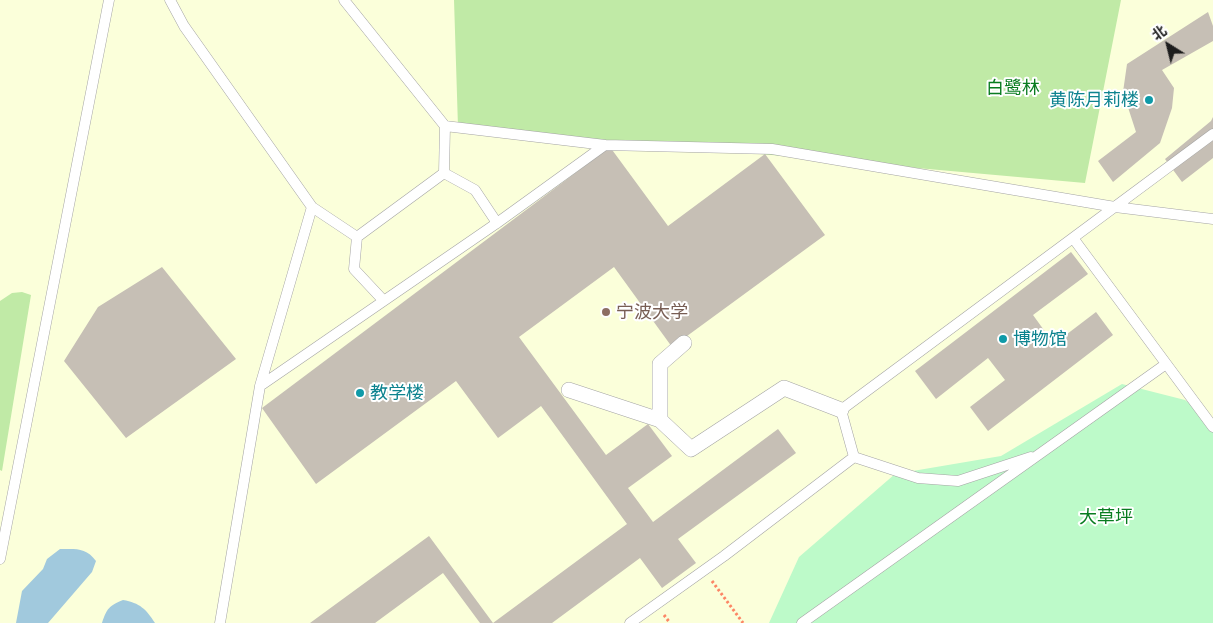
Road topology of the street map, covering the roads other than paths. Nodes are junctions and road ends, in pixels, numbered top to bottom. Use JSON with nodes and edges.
{"nodes":[{"id":1,"x":110,"y":0,"type":"edge"},
{"id":2,"x":170,"y":0,"type":"edge"},
{"id":3,"x":344,"y":0,"type":"edge"},
{"id":4,"x":445,"y":126,"type":"junction"},
{"id":5,"x":1213,"y":134,"type":"edge"},
{"id":6,"x":605,"y":145,"type":"junction"},
{"id":7,"x":444,"y":173,"type":"junction"},
{"id":8,"x":312,"y":207,"type":"junction"},
{"id":9,"x":1114,"y":207,"type":"junction"},
{"id":10,"x":1213,"y":219,"type":"edge"},
{"id":11,"x":497,"y":223,"type":"junction"},
{"id":12,"x":356,"y":237,"type":"junction"},
{"id":13,"x":1073,"y":238,"type":"junction"},
{"id":14,"x":384,"y":300,"type":"junction"},
{"id":15,"x":684,"y":343,"type":"dead end"},
{"id":16,"x":1166,"y":364,"type":"junction"},
{"id":17,"x":260,"y":386,"type":"junction"},
{"id":18,"x":569,"y":390,"type":"dead end"},
{"id":19,"x":841,"y":410,"type":"junction"},
{"id":20,"x":660,"y":420,"type":"junction"},
{"id":21,"x":1213,"y":427,"type":"edge"},
{"id":22,"x":1041,"y":453,"type":"junction"},
{"id":23,"x":854,"y":457,"type":"junction"},
{"id":24,"x":0,"y":559,"type":"edge"},
{"id":25,"x":220,"y":623,"type":"edge"},
{"id":26,"x":630,"y":623,"type":"edge"},
{"id":27,"x":802,"y":623,"type":"edge"}],
"edges":[{"from":1,"to":24,"type":"lane"},
{"from":2,"to":8,"type":"lane"},
{"from":3,"to":4,"type":"lane"},
{"from":4,"to":6,"type":"lane"},
{"from":4,"to":7,"type":"lane"},
{"from":5,"to":9,"type":"lane"},
{"from":6,"to":9,"type":"lane"},
{"from":6,"to":11,"type":"lane"},
{"from":7,"to":11,"type":"lane"},
{"from":7,"to":12,"type":"lane"},
{"from":8,"to":12,"type":"lane"},
{"from":8,"to":17,"type":"lane"},
{"from":9,"to":10,"type":"lane"},
{"from":9,"to":13,"type":"lane"},
{"from":11,"to":14,"type":"lane"},
{"from":12,"to":14,"type":"lane"},
{"from":13,"to":16,"type":"lane"},
{"from":13,"to":19,"type":"lane"},
{"from":14,"to":17,"type":"lane"},
{"from":15,"to":20,"type":"street"},
{"from":16,"to":21,"type":"lane"},
{"from":16,"to":22,"type":"lane"},
{"from":17,"to":25,"type":"lane"},
{"from":18,"to":20,"type":"street"},
{"from":19,"to":20,"type":"street"},
{"from":19,"to":23,"type":"lane"},
{"from":22,"to":23,"type":"lane"},
{"from":22,"to":27,"type":"lane"},
{"from":23,"to":26,"type":"lane"}]}
